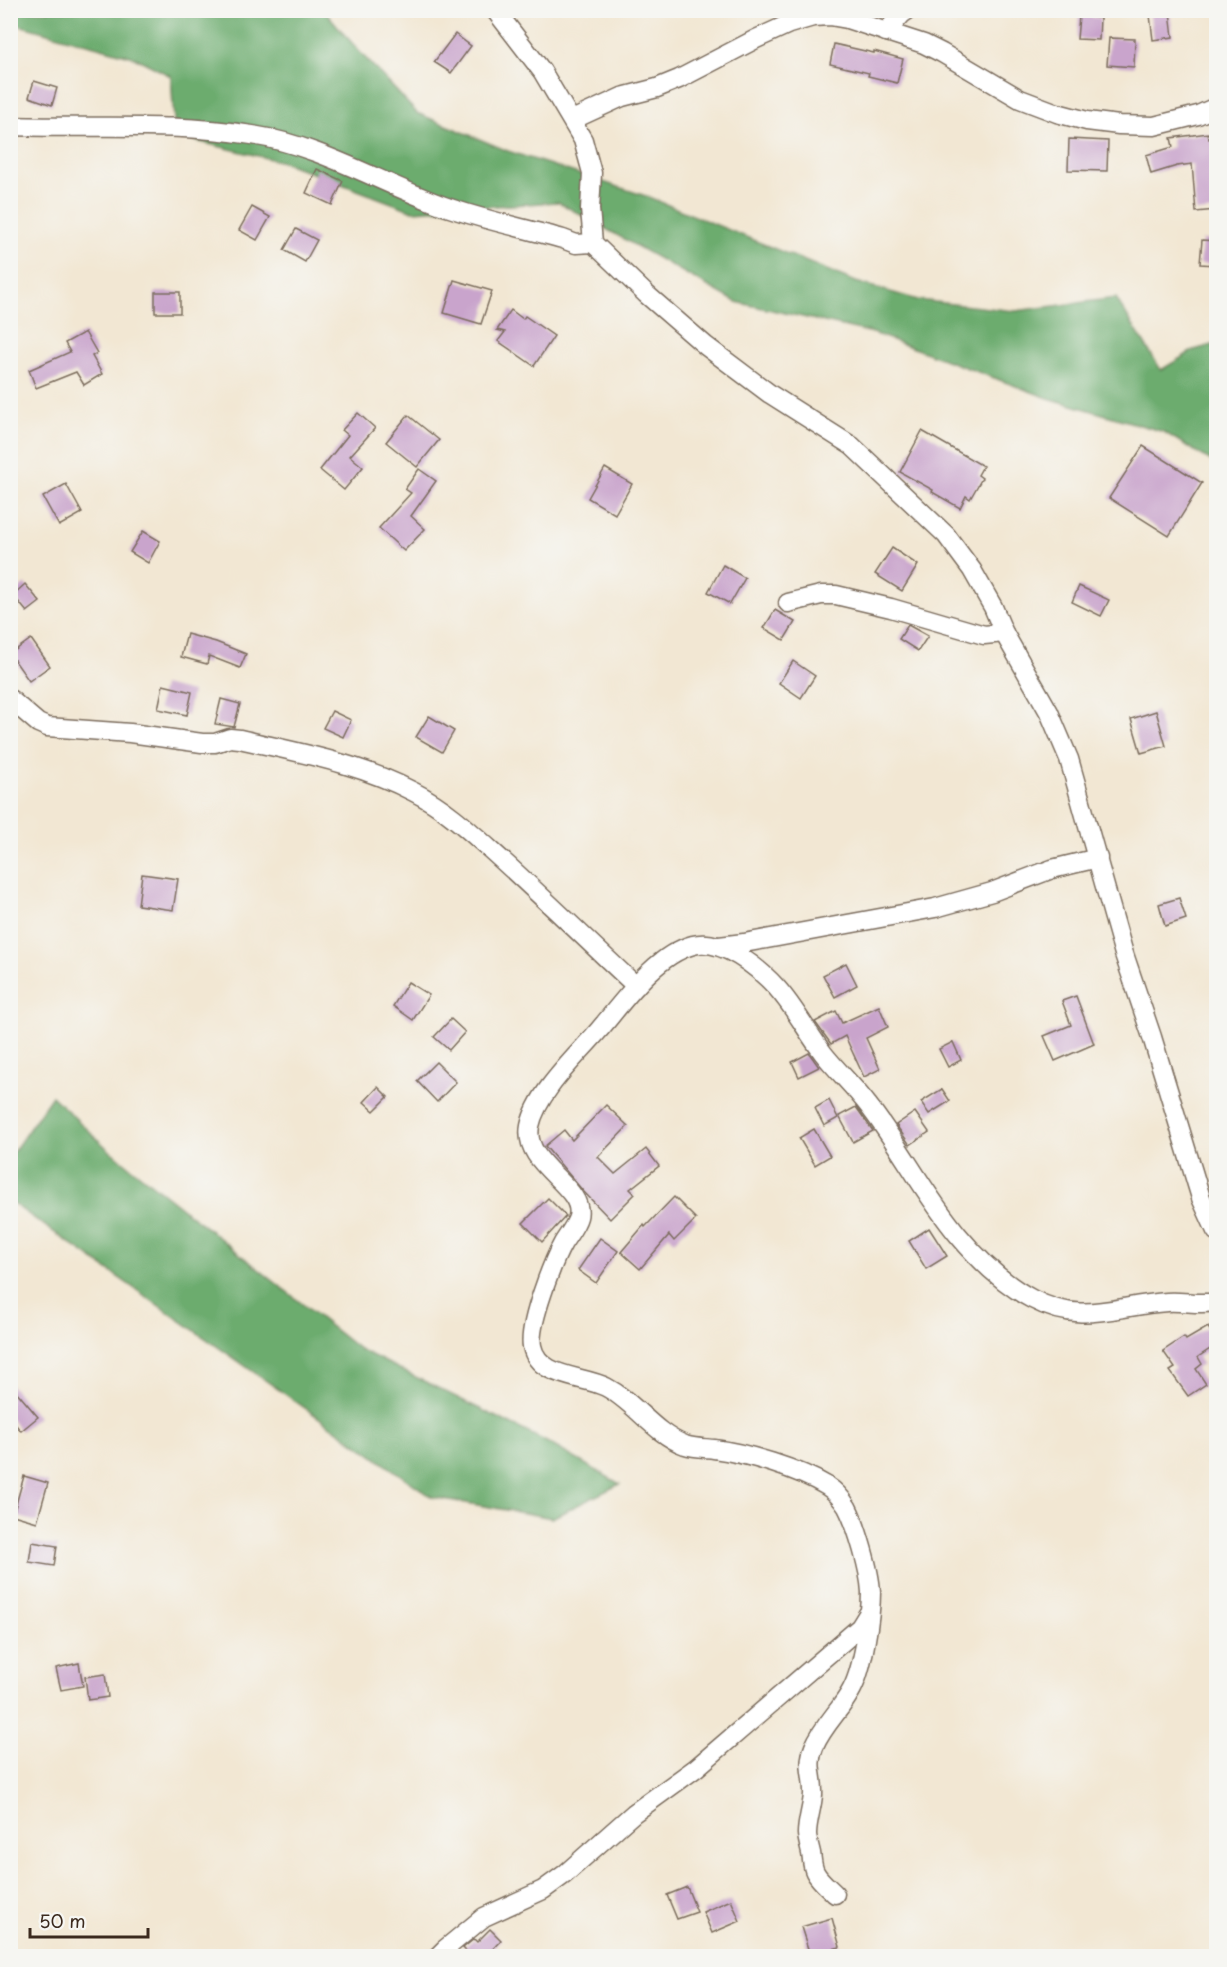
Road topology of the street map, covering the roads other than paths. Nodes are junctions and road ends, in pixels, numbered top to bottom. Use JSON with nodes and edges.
{"nodes":[{"id":1,"x":495,"y":10,"type":"edge"},
{"id":2,"x":908,"y":10,"type":"edge"},
{"id":3,"x":886,"y":32,"type":"junction"},
{"id":4,"x":1216,"y":107,"type":"edge"},
{"id":5,"x":572,"y":120,"type":"junction"},
{"id":6,"x":10,"y":126,"type":"edge"},
{"id":7,"x":593,"y":243,"type":"junction"},
{"id":8,"x":788,"y":603,"type":"dead end"},
{"id":9,"x":1004,"y":633,"type":"junction"},
{"id":10,"x":10,"y":699,"type":"edge"},
{"id":11,"x":1098,"y":858,"type":"junction"},
{"id":12,"x":719,"y":946,"type":"junction"},
{"id":13,"x":636,"y":986,"type":"junction"},
{"id":14,"x":1216,"y":1231,"type":"edge"},
{"id":15,"x":1216,"y":1302,"type":"edge"},
{"id":16,"x":869,"y":1612,"type":"junction"},
{"id":17,"x":835,"y":1894,"type":"dead end"},
{"id":18,"x":438,"y":1956,"type":"edge"}],
"edges":[{"from":1,"to":5,"type":"street"},
{"from":2,"to":3,"type":"street"},
{"from":3,"to":4,"type":"street"},
{"from":3,"to":5,"type":"street"},
{"from":5,"to":7,"type":"street"},
{"from":6,"to":7,"type":"street"},
{"from":7,"to":9,"type":"street"},
{"from":8,"to":9,"type":"street"},
{"from":9,"to":11,"type":"street"},
{"from":10,"to":13,"type":"street"},
{"from":11,"to":12,"type":"street"},
{"from":11,"to":14,"type":"street"},
{"from":12,"to":13,"type":"street"},
{"from":12,"to":15,"type":"street"},
{"from":13,"to":16,"type":"street"},
{"from":16,"to":17,"type":"street"},
{"from":16,"to":18,"type":"street"}]}
